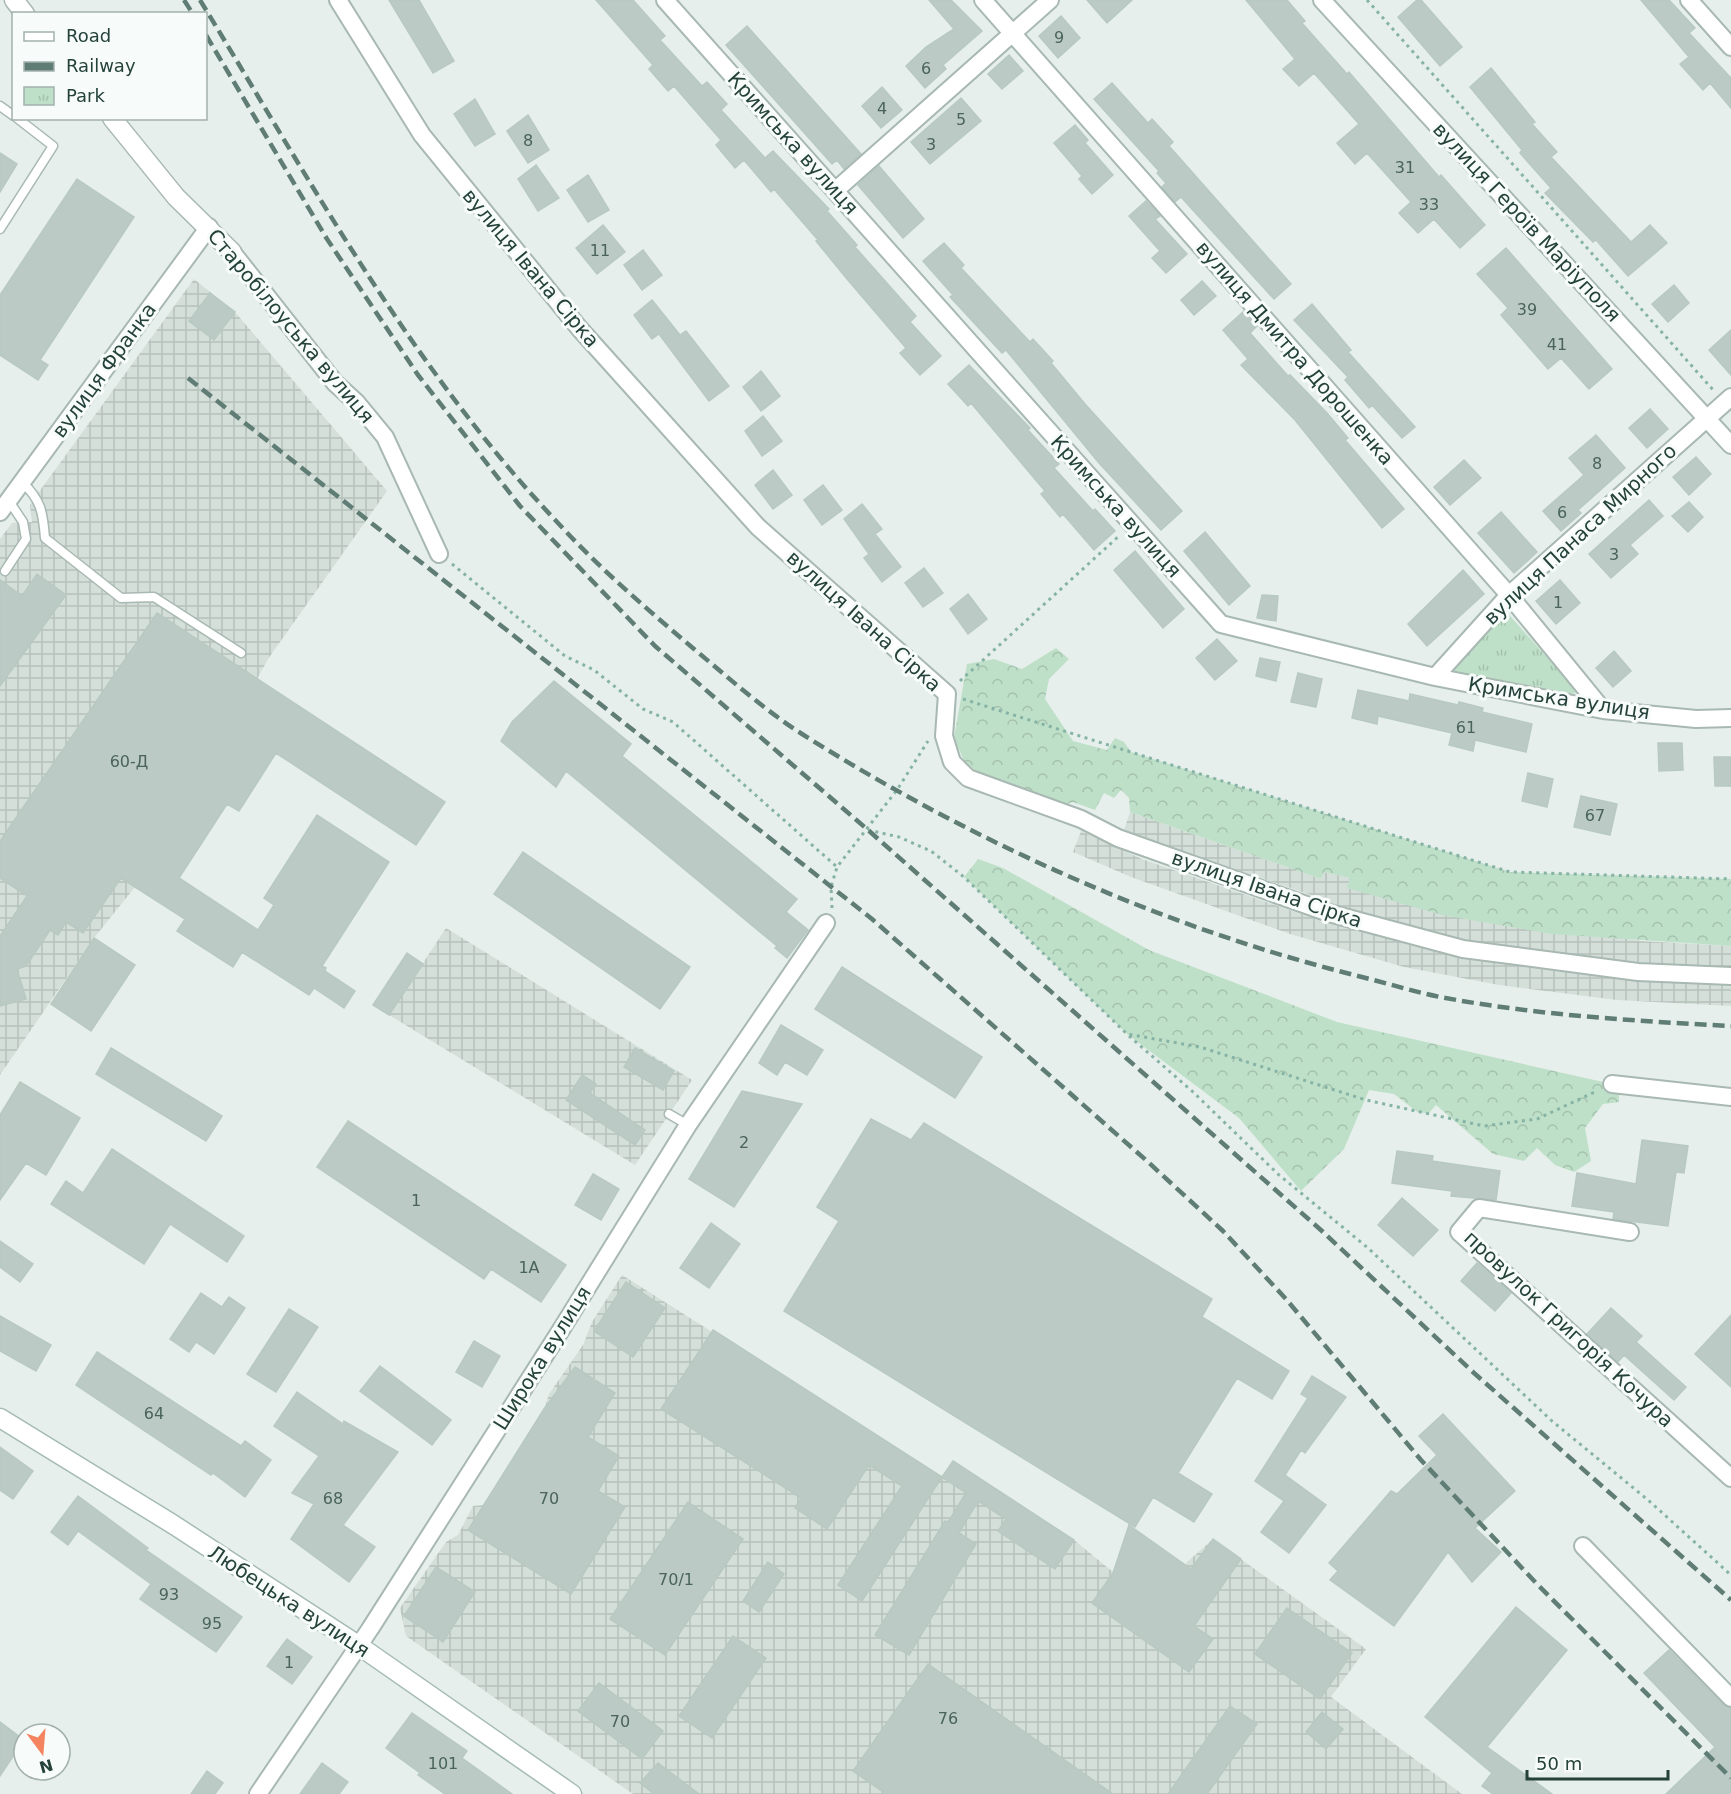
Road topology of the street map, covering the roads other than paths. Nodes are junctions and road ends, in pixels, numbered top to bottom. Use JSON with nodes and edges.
{"nodes":[{"id":1,"x":14,"y":0,"type":"edge"},
{"id":2,"x":338,"y":0,"type":"edge"},
{"id":3,"x":665,"y":0,"type":"edge"},
{"id":4,"x":983,"y":0,"type":"edge"},
{"id":5,"x":1050,"y":0,"type":"edge"},
{"id":6,"x":1322,"y":0,"type":"edge"},
{"id":7,"x":1689,"y":0,"type":"edge"},
{"id":8,"x":23,"y":12,"type":"edge"},
{"id":9,"x":1013,"y":33,"type":"junction"},
{"id":10,"x":1731,"y":47,"type":"edge"},
{"id":11,"x":19,"y":120,"type":"edge"},
{"id":12,"x":114,"y":120,"type":"edge"},
{"id":13,"x":836,"y":190,"type":"junction"},
{"id":14,"x":209,"y":227,"type":"junction"},
{"id":15,"x":0,"y":229,"type":"edge"},
{"id":16,"x":232,"y":252,"type":"joint"},
{"id":17,"x":1728,"y":399,"type":"edge"},
{"id":18,"x":1708,"y":417,"type":"junction"},
{"id":19,"x":1731,"y":445,"type":"edge"},
{"id":20,"x":22,"y":482,"type":"junction"},
{"id":21,"x":4,"y":506,"type":"edge"},
{"id":22,"x":439,"y":554,"type":"road end"},
{"id":23,"x":5,"y":571,"type":"dead end"},
{"id":24,"x":1509,"y":596,"type":"junction"},
{"id":25,"x":241,"y":653,"type":"dead end"},
{"id":26,"x":1435,"y":677,"type":"junction"},
{"id":27,"x":1603,"y":710,"type":"junction"},
{"id":28,"x":1731,"y":718,"type":"edge"},
{"id":29,"x":825,"y":922,"type":"dead end"},
{"id":30,"x":1731,"y":976,"type":"edge"},
{"id":31,"x":1612,"y":1084,"type":"road end"},
{"id":32,"x":1731,"y":1097,"type":"edge"},
{"id":33,"x":669,"y":1114,"type":"dead end"},
{"id":34,"x":688,"y":1125,"type":"junction"},
{"id":35,"x":1630,"y":1232,"type":"dead end"},
{"id":36,"x":0,"y":1418,"type":"edge"},
{"id":37,"x":1731,"y":1478,"type":"edge"},
{"id":38,"x":1583,"y":1546,"type":"dead end"},
{"id":39,"x":358,"y":1645,"type":"junction"},
{"id":40,"x":1731,"y":1698,"type":"edge"},
{"id":41,"x":258,"y":1794,"type":"edge"},
{"id":42,"x":572,"y":1794,"type":"edge"}],
"edges":[{"from":1,"to":8,"type":"main road"},
{"from":2,"to":30,"type":"street","name":"вулиця Івана Сірка"},
{"from":3,"to":13,"type":"street","name":"Кримська вулиця"},
{"from":4,"to":9,"type":"street","name":"вулиця Дмитра Дорошенка"},
{"from":5,"to":9,"type":"street"},
{"from":6,"to":18,"type":"street","name":"вулиця Героїв Маріуполя"},
{"from":7,"to":10,"type":"street"},
{"from":9,"to":13,"type":"street"},
{"from":9,"to":24,"type":"street","name":"вулиця Дмитра Дорошенка"},
{"from":11,"to":15,"type":"lane"},
{"from":12,"to":14,"type":"main road","name":"Старобілоуська вулиця"},
{"from":13,"to":26,"type":"street","name":"Кримська вулиця"},
{"from":14,"to":16,"type":"main road","name":"Старобілоуська вулиця"},
{"from":14,"to":20,"type":"street","name":"вулиця Франка"},
{"from":16,"to":22,"type":"street","name":"Старобілоуська вулиця"},
{"from":17,"to":18,"type":"street","name":"вулиця Панаса Мирного"},
{"from":18,"to":19,"type":"street","name":"вулиця Героїв Маріуполя"},
{"from":18,"to":24,"type":"street","name":"вулиця Панаса Мирного"},
{"from":20,"to":21,"type":"street","name":"вулиця Франка"},
{"from":20,"to":25,"type":"lane"},
{"from":21,"to":23,"type":"lane"},
{"from":24,"to":26,"type":"street","name":"вулиця Панаса Мирного"},
{"from":24,"to":27,"type":"street","name":"вулиця Дмитра Дорошенка"},
{"from":26,"to":27,"type":"street","name":"Кримська вулиця"},
{"from":27,"to":28,"type":"street","name":"Кримська вулиця"},
{"from":29,"to":34,"type":"street","name":"Широка вулиця"},
{"from":31,"to":32,"type":"street"},
{"from":33,"to":34,"type":"lane"},
{"from":34,"to":39,"type":"street","name":"Широка вулиця"},
{"from":35,"to":37,"type":"street","name":"провулок Григорія Кочура"},
{"from":36,"to":39,"type":"main road","name":"Любецька вулиця"},
{"from":38,"to":40,"type":"street"},
{"from":39,"to":41,"type":"street","name":"Широка вулиця"},
{"from":39,"to":42,"type":"main road","name":"Любецька вулиця"}]}
